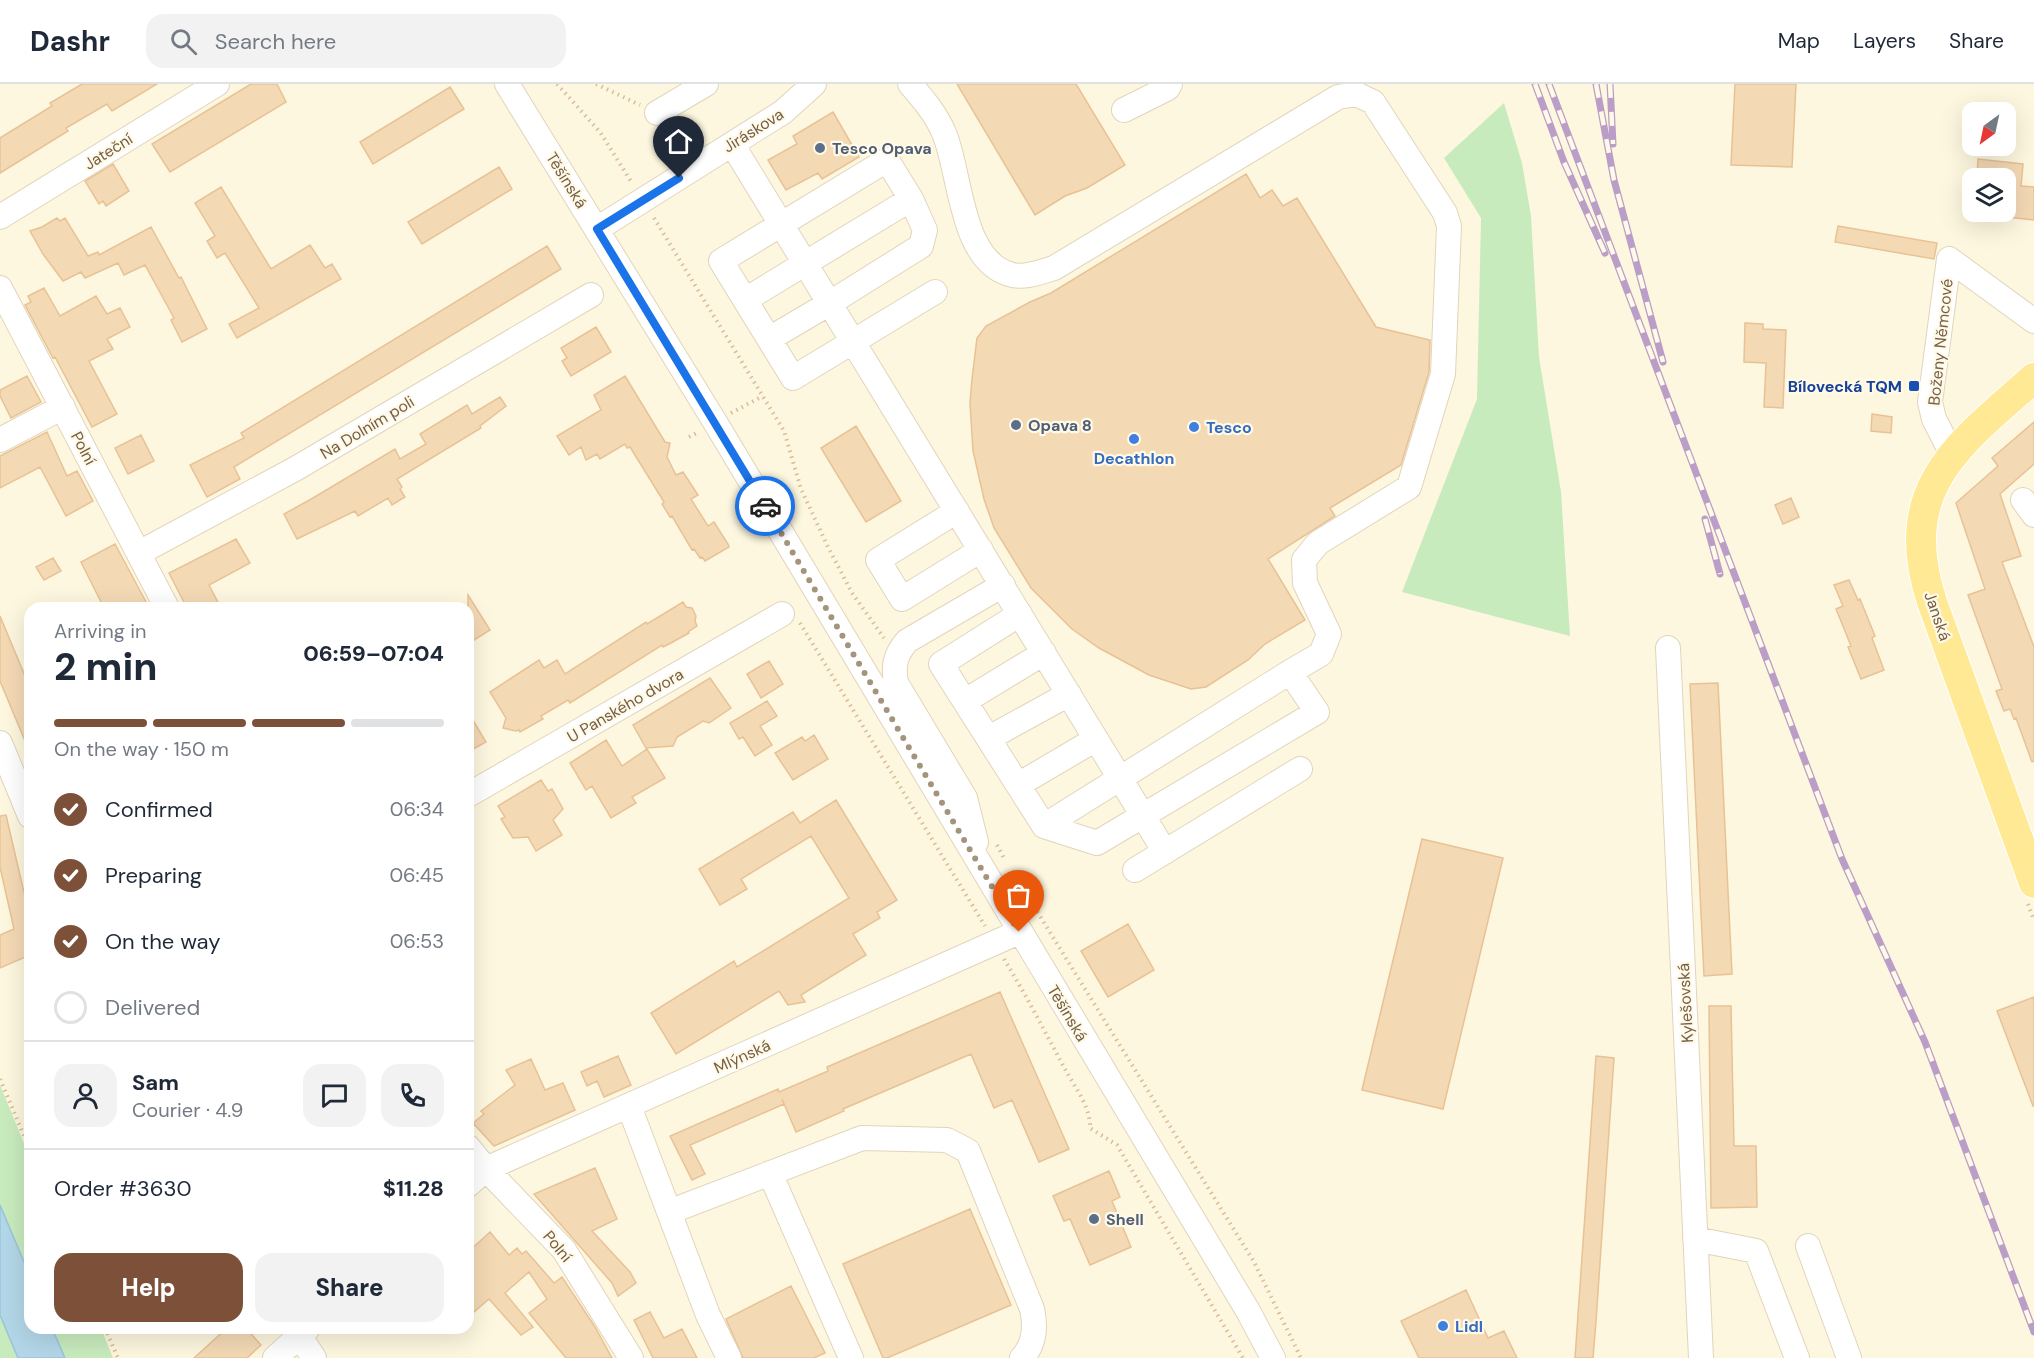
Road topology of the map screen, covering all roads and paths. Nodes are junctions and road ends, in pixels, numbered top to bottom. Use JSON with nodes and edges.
{"nodes":[{"id":1,"x":217,"y":84,"type":"edge"},
{"id":2,"x":507,"y":84,"type":"edge"},
{"id":3,"x":557,"y":84,"type":"edge"},
{"id":4,"x":596,"y":84,"type":"edge"},
{"id":5,"x":706,"y":84,"type":"edge"},
{"id":6,"x":814,"y":84,"type":"edge"},
{"id":7,"x":910,"y":84,"type":"edge"},
{"id":8,"x":1170,"y":84,"type":"edge"},
{"id":9,"x":1124,"y":110,"type":"dead end"},
{"id":10,"x":657,"y":113,"type":"joint"},
{"id":11,"x":732,"y":144,"type":"junction"},
{"id":12,"x":911,"y":199,"type":"junction"},
{"id":13,"x":643,"y":201,"type":"junction"},
{"id":14,"x":0,"y":217,"type":"edge"},
{"id":15,"x":782,"y":224,"type":"junction"},
{"id":16,"x":597,"y":229,"type":"junction"},
{"id":17,"x":806,"y":263,"type":"junction"},
{"id":18,"x":0,"y":288,"type":"edge"},
{"id":19,"x":934,"y":292,"type":"dead end"},
{"id":20,"x":591,"y":295,"type":"dead end"},
{"id":21,"x":745,"y":300,"type":"junction"},
{"id":22,"x":830,"y":303,"type":"junction"},
{"id":23,"x":2034,"y":321,"type":"edge"},
{"id":24,"x":769,"y":339,"type":"junction"},
{"id":25,"x":854,"y":341,"type":"junction"},
{"id":26,"x":2034,"y":378,"type":"edge"},
{"id":27,"x":63,"y":407,"type":"junction"},
{"id":28,"x":0,"y":440,"type":"edge"},
{"id":29,"x":1952,"y":454,"type":"junction"},
{"id":30,"x":957,"y":511,"type":"junction"},
{"id":31,"x":981,"y":550,"type":"junction"},
{"id":32,"x":139,"y":553,"type":"junction"},
{"id":33,"x":1003,"y":585,"type":"junction"},
{"id":34,"x":164,"y":602,"type":"edge"},
{"id":35,"x":1020,"y":614,"type":"junction"},
{"id":36,"x":789,"y":615,"type":"joint"},
{"id":37,"x":1668,"y":648,"type":"dead end"},
{"id":38,"x":899,"y":649,"type":"junction"},
{"id":39,"x":1044,"y":653,"type":"junction"},
{"id":40,"x":1290,"y":672,"type":"junction"},
{"id":41,"x":1069,"y":694,"type":"junction"},
{"id":42,"x":965,"y":701,"type":"junction"},
{"id":43,"x":989,"y":738,"type":"junction"},
{"id":44,"x":1096,"y":739,"type":"junction"},
{"id":45,"x":0,"y":743,"type":"edge"},
{"id":46,"x":1300,"y":769,"type":"dead end"},
{"id":47,"x":1120,"y":778,"type":"junction"},
{"id":48,"x":1018,"y":785,"type":"junction"},
{"id":49,"x":474,"y":792,"type":"edge"},
{"id":50,"x":24,"y":801,"type":"edge"},
{"id":51,"x":1143,"y":816,"type":"junction"},
{"id":52,"x":1044,"y":826,"type":"junction"},
{"id":53,"x":994,"y":838,"type":"dead end"},
{"id":54,"x":1166,"y":852,"type":"junction"},
{"id":55,"x":982,"y":868,"type":"junction"},
{"id":56,"x":1135,"y":870,"type":"dead end"},
{"id":57,"x":2034,"y":884,"type":"edge"},
{"id":58,"x":1019,"y":932,"type":"junction"},
{"id":59,"x":994,"y":942,"type":"junction"},
{"id":60,"x":0,"y":1079,"type":"edge"},
{"id":61,"x":629,"y":1106,"type":"junction"},
{"id":62,"x":24,"y":1136,"type":"edge"},
{"id":63,"x":474,"y":1154,"type":"edge"},
{"id":64,"x":486,"y":1169,"type":"junction"},
{"id":65,"x":770,"y":1173,"type":"junction"},
{"id":66,"x":474,"y":1180,"type":"edge"},
{"id":67,"x":669,"y":1212,"type":"junction"},
{"id":68,"x":1695,"y":1239,"type":"junction"},
{"id":69,"x":1808,"y":1246,"type":"dead end"},
{"id":70,"x":108,"y":1334,"type":"edge"},
{"id":71,"x":296,"y":1334,"type":"edge"},
{"id":72,"x":302,"y":1334,"type":"edge"},
{"id":73,"x":118,"y":1358,"type":"edge"},
{"id":74,"x":275,"y":1358,"type":"edge"},
{"id":75,"x":314,"y":1358,"type":"edge"},
{"id":76,"x":631,"y":1358,"type":"edge"},
{"id":77,"x":729,"y":1358,"type":"edge"},
{"id":78,"x":851,"y":1358,"type":"edge"},
{"id":79,"x":1022,"y":1358,"type":"edge"},
{"id":80,"x":1243,"y":1358,"type":"edge"},
{"id":81,"x":1273,"y":1358,"type":"edge"},
{"id":82,"x":1301,"y":1358,"type":"edge"},
{"id":83,"x":1701,"y":1358,"type":"edge"},
{"id":84,"x":1797,"y":1358,"type":"edge"},
{"id":85,"x":1849,"y":1358,"type":"edge"}],
"edges":[{"from":1,"to":14,"type":"street","name":"Jateční"},
{"from":2,"to":16,"type":"street","name":"Těšínská"},
{"from":3,"to":13,"type":"path"},
{"from":4,"to":10,"type":"path"},
{"from":5,"to":10,"type":"street"},
{"from":6,"to":11,"type":"street","name":"Jiráskova"},
{"from":7,"to":40,"type":"street"},
{"from":8,"to":9,"type":"street"},
{"from":11,"to":13,"type":"street","name":"Jiráskova"},
{"from":11,"to":15,"type":"street"},
{"from":12,"to":15,"type":"street"},
{"from":12,"to":17,"type":"street"},
{"from":12,"to":22,"type":"street"},
{"from":13,"to":16,"type":"street","name":"Jiráskova"},
{"from":13,"to":38,"type":"path"},
{"from":15,"to":17,"type":"street"},
{"from":15,"to":21,"type":"street"},
{"from":16,"to":55,"type":"street","name":"Těšínská"},
{"from":17,"to":21,"type":"street"},
{"from":17,"to":22,"type":"street"},
{"from":18,"to":27,"type":"street","name":"Polní"},
{"from":19,"to":25,"type":"street"},
{"from":20,"to":32,"type":"street","name":"Na Dolním poli"},
{"from":21,"to":24,"type":"street"},
{"from":22,"to":24,"type":"street"},
{"from":22,"to":25,"type":"street"},
{"from":23,"to":29,"type":"street","name":"Boženy Němcové"},
{"from":24,"to":25,"type":"street"},
{"from":25,"to":30,"type":"street"},
{"from":26,"to":29,"type":"main road","name":"Janská"},
{"from":27,"to":28,"type":"street"},
{"from":27,"to":32,"type":"street","name":"Polní"},
{"from":29,"to":57,"type":"main road","name":"Janská"},
{"from":30,"to":31,"type":"street"},
{"from":30,"to":31,"type":"street"},
{"from":31,"to":33,"type":"street"},
{"from":32,"to":34,"type":"street","name":"Polní"},
{"from":33,"to":35,"type":"street"},
{"from":33,"to":38,"type":"street"},
{"from":35,"to":39,"type":"street"},
{"from":35,"to":42,"type":"street"},
{"from":36,"to":49,"type":"street","name":"U Panského dvora"},
{"from":36,"to":59,"type":"path"},
{"from":37,"to":68,"type":"street","name":"Kylešovská"},
{"from":38,"to":55,"type":"street"},
{"from":39,"to":41,"type":"street"},
{"from":39,"to":42,"type":"street"},
{"from":40,"to":47,"type":"street"},
{"from":40,"to":51,"type":"street"},
{"from":41,"to":43,"type":"street"},
{"from":41,"to":44,"type":"street"},
{"from":42,"to":43,"type":"street"},
{"from":43,"to":48,"type":"street"},
{"from":44,"to":47,"type":"street"},
{"from":44,"to":48,"type":"street"},
{"from":45,"to":50,"type":"street"},
{"from":46,"to":54,"type":"street"},
{"from":47,"to":51,"type":"street"},
{"from":47,"to":52,"type":"street"},
{"from":48,"to":52,"type":"street"},
{"from":51,"to":52,"type":"street"},
{"from":51,"to":54,"type":"street"},
{"from":53,"to":82,"type":"path"},
{"from":54,"to":56,"type":"street"},
{"from":55,"to":58,"type":"street","name":"Těšínská"},
{"from":58,"to":59,"type":"street","name":"Mlýnská"},
{"from":58,"to":81,"type":"street","name":"Těšínská"},
{"from":59,"to":61,"type":"street","name":"Mlýnská"},
{"from":59,"to":80,"type":"path"},
{"from":60,"to":62,"type":"path"},
{"from":61,"to":64,"type":"street","name":"Mlýnská"},
{"from":61,"to":67,"type":"street"},
{"from":63,"to":64,"type":"street","name":"Polní"},
{"from":64,"to":66,"type":"street","name":"Mlýnská"},
{"from":64,"to":76,"type":"street","name":"Polní"},
{"from":65,"to":67,"type":"street"},
{"from":65,"to":78,"type":"street"},
{"from":65,"to":79,"type":"street"},
{"from":67,"to":77,"type":"street"},
{"from":68,"to":83,"type":"street","name":"Kylešovská"},
{"from":68,"to":84,"type":"street"},
{"from":69,"to":85,"type":"street"},
{"from":70,"to":73,"type":"path"},
{"from":71,"to":74,"type":"street"},
{"from":72,"to":75,"type":"street"}]}
